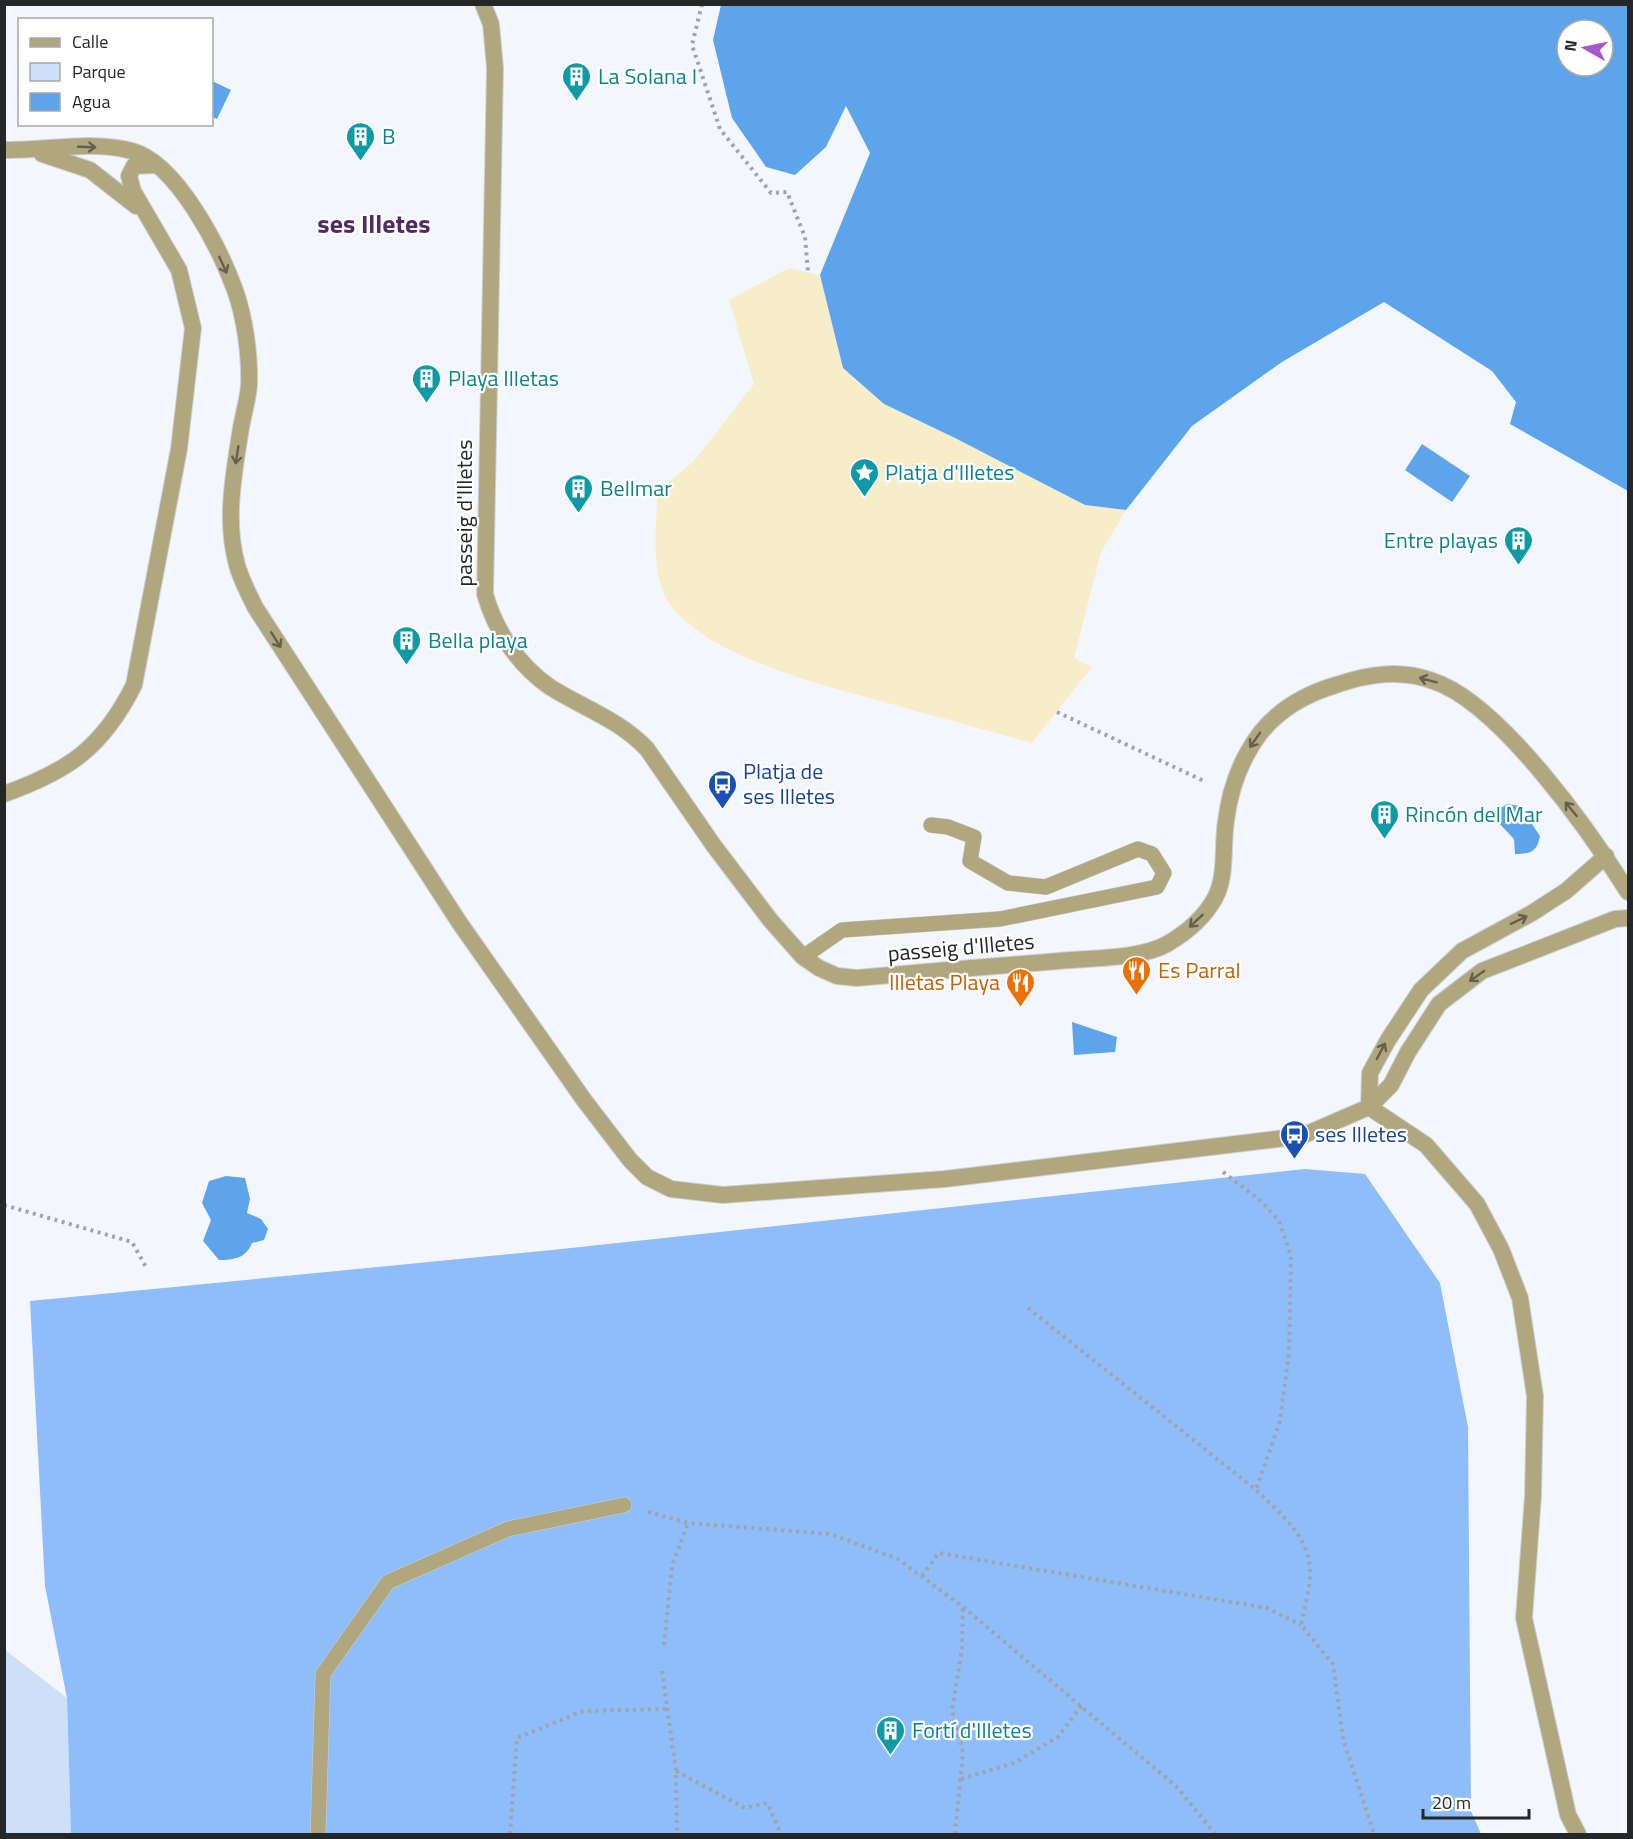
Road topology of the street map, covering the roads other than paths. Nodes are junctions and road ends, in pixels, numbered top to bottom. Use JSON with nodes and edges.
{"nodes":[{"id":1,"x":483,"y":4,"type":"edge"},
{"id":2,"x":4,"y":150,"type":"edge"},
{"id":3,"x":28,"y":150,"type":"junction"},
{"id":4,"x":155,"y":165,"type":"junction"},
{"id":5,"x":146,"y":215,"type":"junction"},
{"id":6,"x":4,"y":794,"type":"edge"},
{"id":7,"x":931,"y":825,"type":"dead end"},
{"id":8,"x":1606,"y":856,"type":"junction"},
{"id":9,"x":1629,"y":892,"type":"edge"},
{"id":10,"x":1629,"y":918,"type":"edge"},
{"id":11,"x":803,"y":957,"type":"junction"},
{"id":12,"x":1369,"y":1107,"type":"junction"},
{"id":13,"x":624,"y":1505,"type":"road end"},
{"id":14,"x":318,"y":1834,"type":"edge"},
{"id":15,"x":1578,"y":1834,"type":"edge"}],
"edges":[{"from":1,"to":11,"type":"street","name":"passeig d'Illetes"},
{"from":2,"to":3,"type":"street"},
{"from":3,"to":4,"type":"street","one_way":true},
{"from":3,"to":5,"type":"street"},
{"from":4,"to":5,"type":"street"},
{"from":4,"to":12,"type":"street","one_way":true},
{"from":5,"to":6,"type":"street"},
{"from":7,"to":11,"type":"lane"},
{"from":8,"to":9,"type":"street","name":"passeig d'Illetes"},
{"from":8,"to":11,"type":"street","name":"passeig d'Illetes","one_way":true},
{"from":12,"to":8,"type":"street","one_way":true},
{"from":10,"to":12,"type":"street","one_way":true},
{"from":12,"to":15,"type":"street"},
{"from":13,"to":14,"type":"lane"}]}
